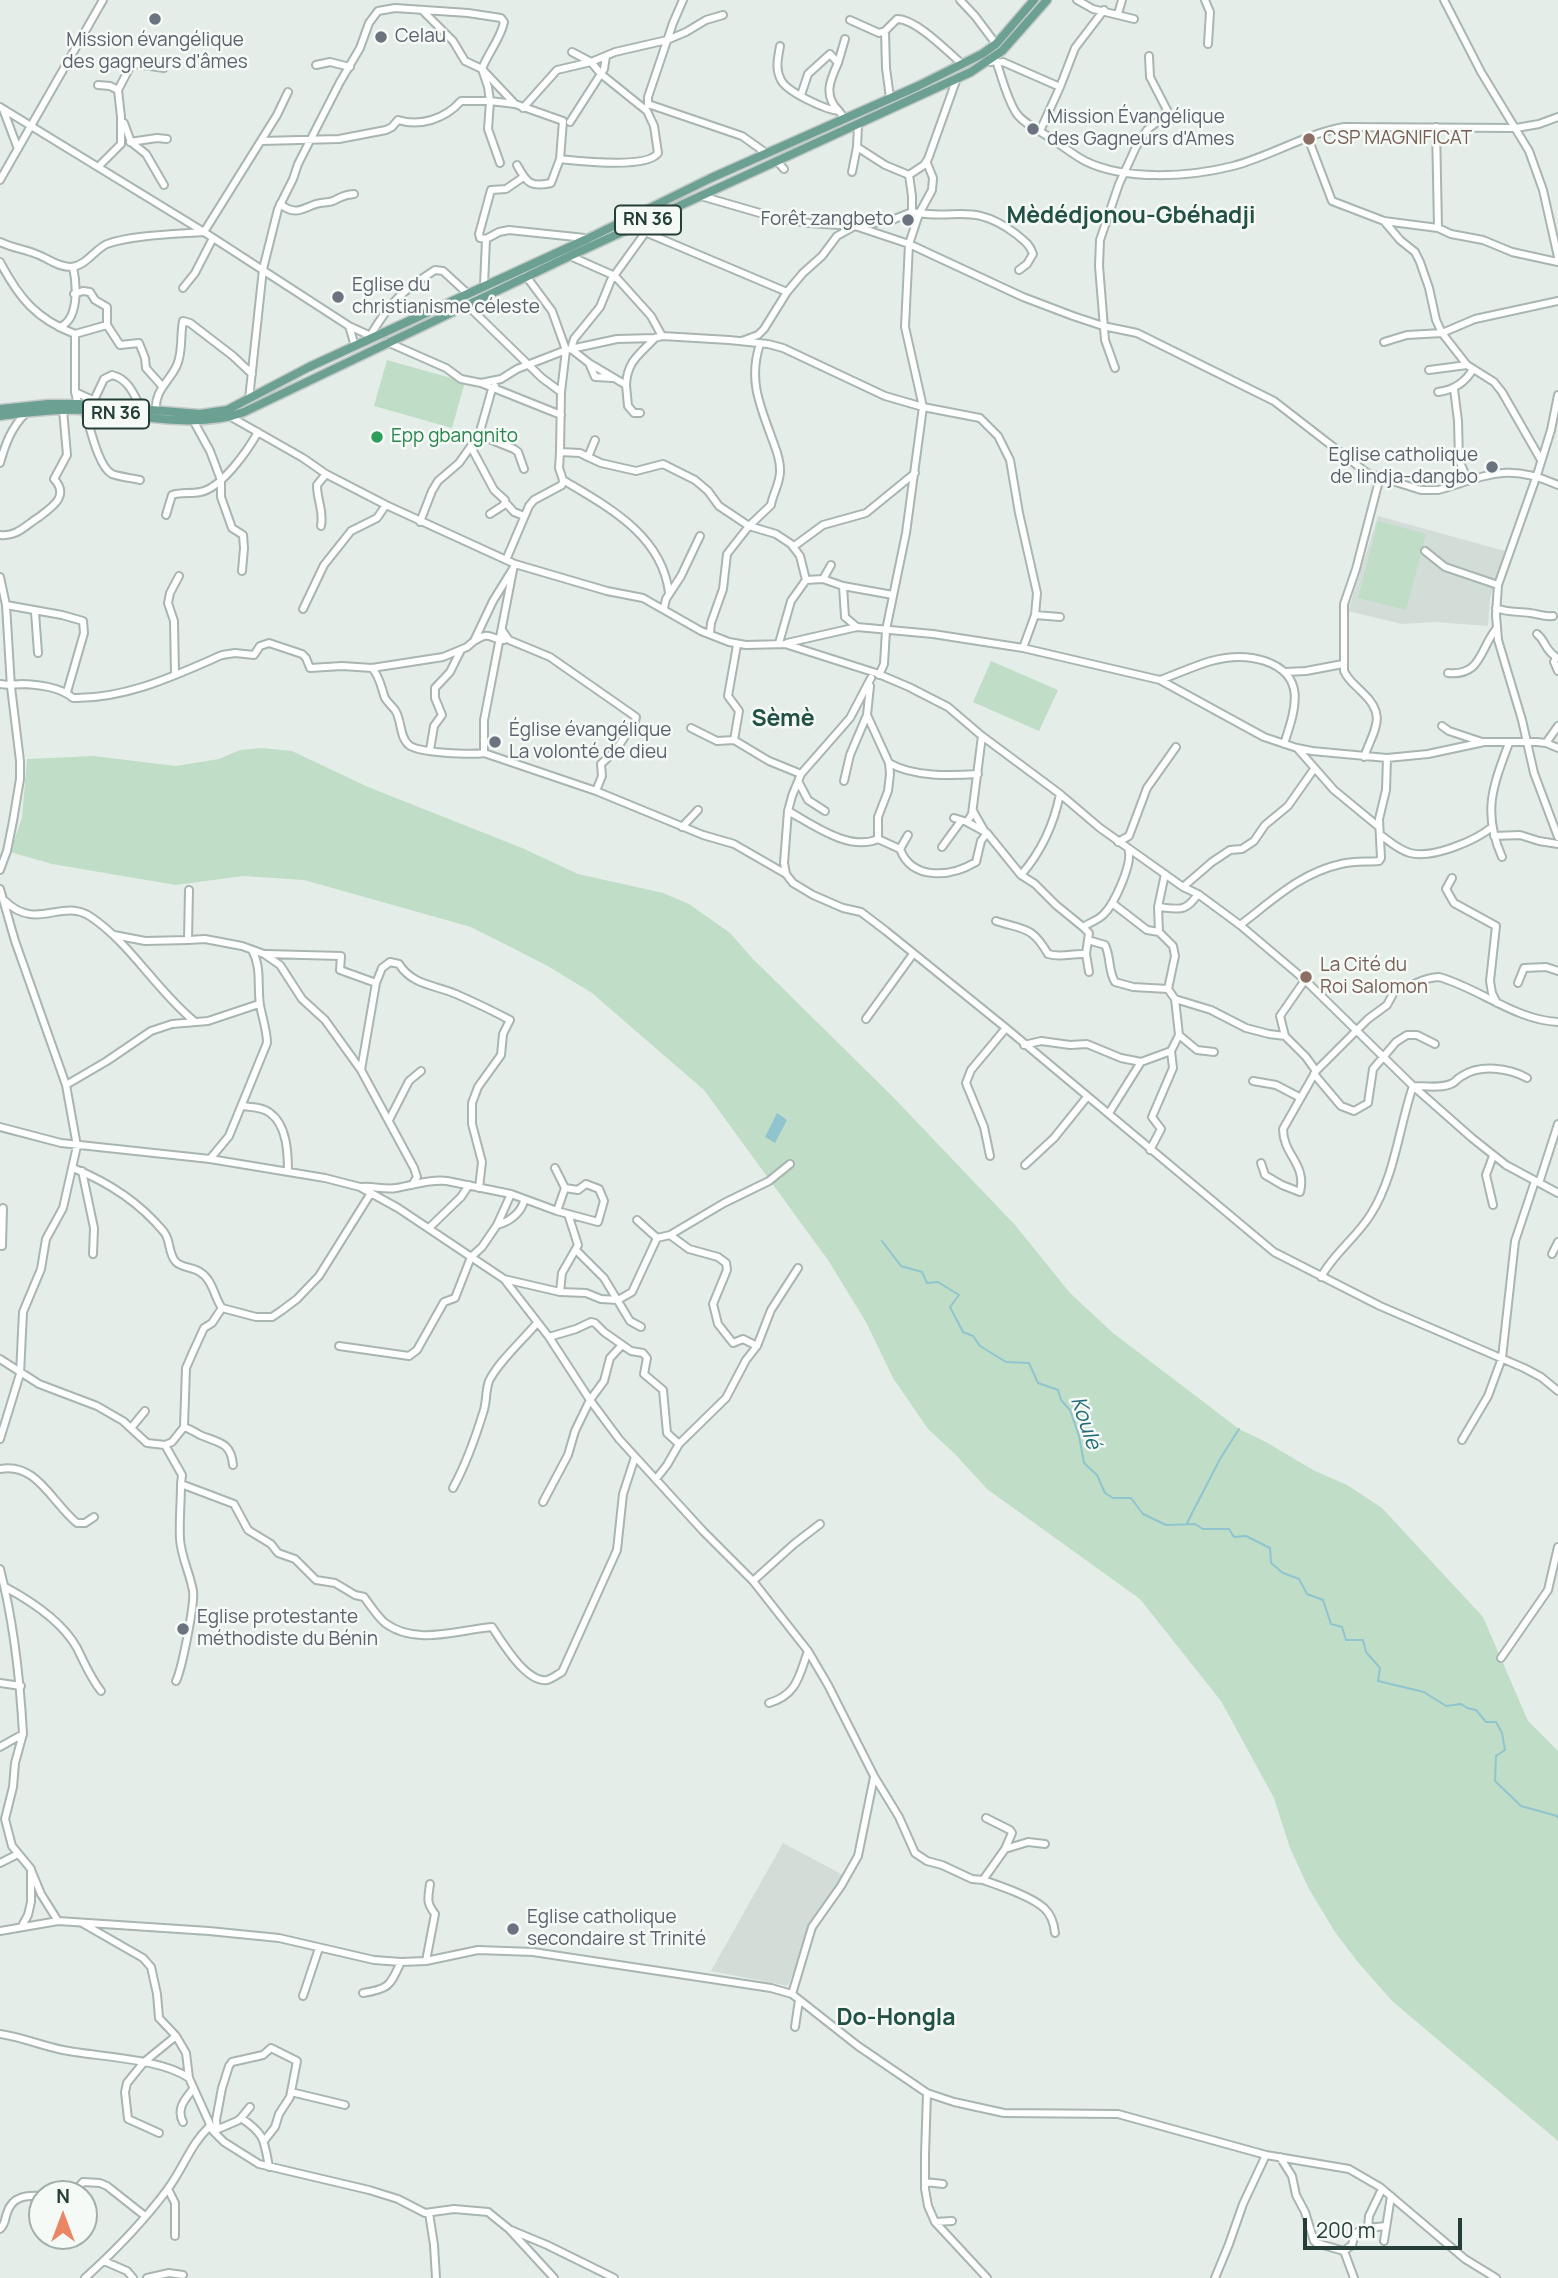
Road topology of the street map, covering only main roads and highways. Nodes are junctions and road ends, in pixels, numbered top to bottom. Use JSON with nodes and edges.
{"nodes":[{"id":1,"x":1034,"y":0,"type":"edge"},
{"id":2,"x":1047,"y":0,"type":"edge"},
{"id":3,"x":79,"y":407,"type":"junction"},
{"id":4,"x":0,"y":409,"type":"edge"},
{"id":5,"x":0,"y":416,"type":"edge"}],
"edges":[{"from":1,"to":3,"type":"main road","number":"RN 36"},
{"from":2,"to":3,"type":"main road","number":"RN 36"},
{"from":3,"to":4,"type":"main road","number":"RN 36"},
{"from":3,"to":5,"type":"main road","number":"RN 36"}]}
